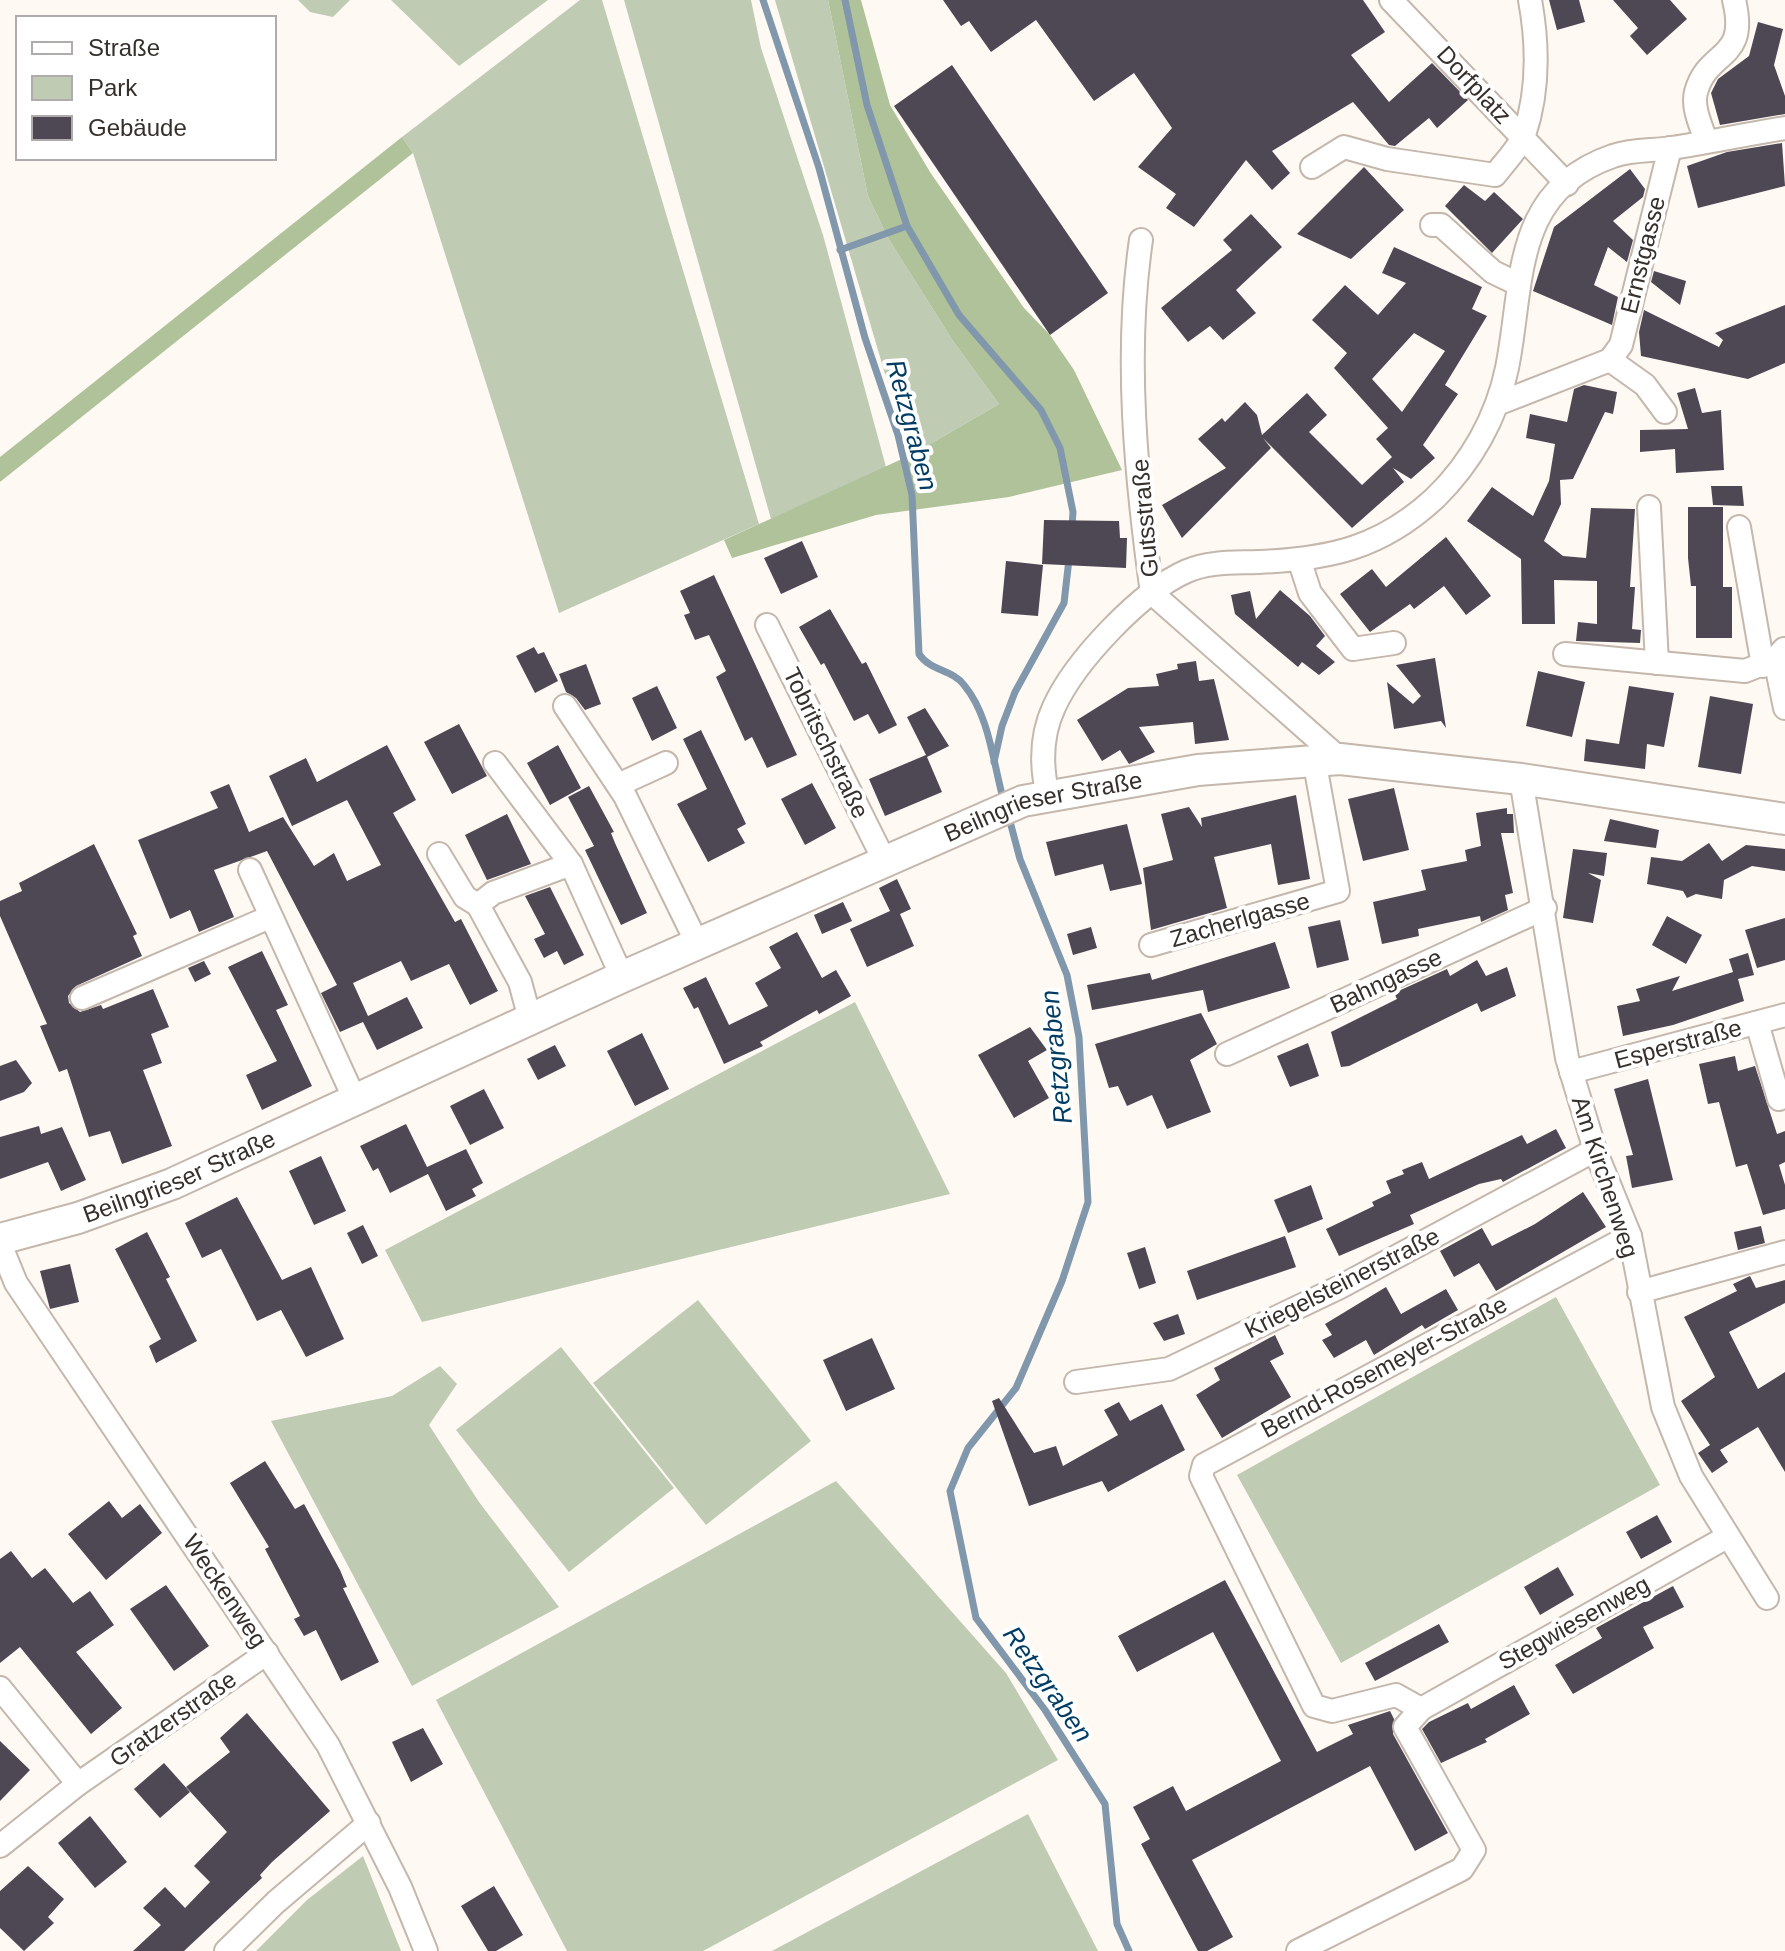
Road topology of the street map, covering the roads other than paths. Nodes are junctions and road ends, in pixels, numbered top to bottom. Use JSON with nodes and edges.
{"nodes":[{"id":1,"x":1391,"y":0,"type":"edge"},
{"id":2,"x":1530,"y":0,"type":"edge"},
{"id":3,"x":1734,"y":0,"type":"edge"},
{"id":4,"x":1785,"y":128,"type":"edge"},
{"id":5,"x":1523,"y":138,"type":"junction"},
{"id":6,"x":1706,"y":141,"type":"junction"},
{"id":7,"x":1670,"y":148,"type":"junction"},
{"id":8,"x":1312,"y":167,"type":"dead end"},
{"id":9,"x":1567,"y":184,"type":"junction"},
{"id":10,"x":1432,"y":225,"type":"dead end"},
{"id":11,"x":1141,"y":240,"type":"dead end"},
{"id":12,"x":1518,"y":284,"type":"junction"},
{"id":13,"x":1610,"y":360,"type":"junction"},
{"id":14,"x":1497,"y":404,"type":"junction"},
{"id":15,"x":1665,"y":412,"type":"dead end"},
{"id":16,"x":1649,"y":507,"type":"dead end"},
{"id":17,"x":1739,"y":527,"type":"dead end"},
{"id":18,"x":1299,"y":559,"type":"junction"},
{"id":19,"x":1152,"y":593,"type":"junction"},
{"id":20,"x":767,"y":625,"type":"dead end"},
{"id":21,"x":1394,"y":643,"type":"dead end"},
{"id":22,"x":1565,"y":654,"type":"dead end"},
{"id":23,"x":1774,"y":658,"type":"edge"},
{"id":24,"x":1657,"y":663,"type":"junction"},
{"id":25,"x":565,"y":706,"type":"dead end"},
{"id":26,"x":1785,"y":708,"type":"edge"},
{"id":27,"x":1327,"y":759,"type":"junction"},
{"id":28,"x":495,"y":763,"type":"dead end"},
{"id":29,"x":666,"y":763,"type":"dead end"},
{"id":30,"x":1521,"y":779,"type":"junction"},
{"id":31,"x":618,"y":785,"type":"junction"},
{"id":32,"x":1036,"y":798,"type":"junction"},
{"id":33,"x":1785,"y":819,"type":"edge"},
{"id":34,"x":439,"y":854,"type":"dead end"},
{"id":35,"x":884,"y":860,"type":"junction"},
{"id":36,"x":571,"y":864,"type":"junction"},
{"id":37,"x":250,"y":870,"type":"dead end"},
{"id":38,"x":478,"y":905,"type":"junction"},
{"id":39,"x":1545,"y":908,"type":"junction"},
{"id":40,"x":270,"y":917,"type":"junction"},
{"id":41,"x":697,"y":943,"type":"junction"},
{"id":42,"x":1151,"y":945,"type":"dead end"},
{"id":43,"x":622,"y":977,"type":"junction"},
{"id":44,"x":82,"y":998,"type":"dead end"},
{"id":45,"x":1785,"y":1015,"type":"edge"},
{"id":46,"x":530,"y":1019,"type":"junction"},
{"id":47,"x":1757,"y":1023,"type":"junction"},
{"id":48,"x":1227,"y":1054,"type":"dead end"},
{"id":49,"x":1571,"y":1072,"type":"junction"},
{"id":50,"x":1779,"y":1099,"type":"dead end"},
{"id":51,"x":355,"y":1100,"type":"junction"},
{"id":52,"x":1595,"y":1150,"type":"junction"},
{"id":53,"x":1630,"y":1236,"type":"junction"},
{"id":54,"x":0,"y":1242,"type":"edge"},
{"id":55,"x":1785,"y":1252,"type":"edge"},
{"id":56,"x":1639,"y":1292,"type":"junction"},
{"id":57,"x":1076,"y":1382,"type":"dead end"},
{"id":58,"x":1727,"y":1537,"type":"junction"},
{"id":59,"x":1767,"y":1598,"type":"dead end"},
{"id":60,"x":267,"y":1653,"type":"junction"},
{"id":61,"x":0,"y":1688,"type":"edge"},
{"id":62,"x":1421,"y":1709,"type":"junction"},
{"id":63,"x":78,"y":1784,"type":"junction"},
{"id":64,"x":369,"y":1823,"type":"junction"},
{"id":65,"x":0,"y":1846,"type":"edge"},
{"id":66,"x":226,"y":1951,"type":"edge"},
{"id":67,"x":426,"y":1951,"type":"edge"},
{"id":68,"x":1298,"y":1951,"type":"edge"}],
"edges":[{"from":1,"to":5,"type":"street","name":"Dorfplatz"},
{"from":2,"to":5,"type":"street","name":"Dorfplatz"},
{"from":3,"to":6,"type":"street"},
{"from":4,"to":6,"type":"street"},
{"from":5,"to":8,"type":"street"},
{"from":5,"to":9,"type":"street","name":"Dorfplatz"},
{"from":6,"to":7,"type":"street"},
{"from":7,"to":9,"type":"street"},
{"from":7,"to":13,"type":"street","name":"Ernstgasse"},
{"from":9,"to":12,"type":"street"},
{"from":10,"to":12,"type":"street"},
{"from":11,"to":19,"type":"street","name":"Gutsstraße"},
{"from":12,"to":14,"type":"street"},
{"from":13,"to":14,"type":"street"},
{"from":13,"to":15,"type":"street"},
{"from":14,"to":18,"type":"street"},
{"from":16,"to":24,"type":"street"},
{"from":17,"to":23,"type":"street"},
{"from":18,"to":19,"type":"street"},
{"from":18,"to":21,"type":"street"},
{"from":19,"to":27,"type":"street","name":"Gutsstraße"},
{"from":19,"to":32,"type":"street"},
{"from":20,"to":35,"type":"street","name":"Tobritschstraße"},
{"from":22,"to":24,"type":"street"},
{"from":23,"to":24,"type":"street"},
{"from":23,"to":26,"type":"street"},
{"from":25,"to":31,"type":"street"},
{"from":27,"to":30,"type":"main road","name":"Beilngrieser Straße"},
{"from":27,"to":32,"type":"main road","name":"Beilngrieser Straße"},
{"from":27,"to":42,"type":"street","name":"Zacherlgasse"},
{"from":28,"to":36,"type":"street"},
{"from":29,"to":31,"type":"street"},
{"from":30,"to":33,"type":"main road","name":"Beilngrieser Straße"},
{"from":30,"to":39,"type":"street","name":"Am Kirchenweg"},
{"from":31,"to":41,"type":"street"},
{"from":32,"to":35,"type":"main road","name":"Beilngrieser Straße"},
{"from":34,"to":38,"type":"street"},
{"from":35,"to":41,"type":"main road","name":"Beilngrieser Straße"},
{"from":36,"to":38,"type":"street"},
{"from":36,"to":43,"type":"street"},
{"from":37,"to":40,"type":"street"},
{"from":38,"to":46,"type":"street"},
{"from":39,"to":48,"type":"street","name":"Bahngasse"},
{"from":39,"to":49,"type":"street","name":"Am Kirchenweg"},
{"from":40,"to":44,"type":"street"},
{"from":40,"to":51,"type":"street"},
{"from":41,"to":43,"type":"main road","name":"Beilngrieser Straße"},
{"from":43,"to":46,"type":"main road","name":"Beilngrieser Straße"},
{"from":45,"to":47,"type":"street","name":"Esperstraße"},
{"from":46,"to":51,"type":"main road","name":"Beilngrieser Straße"},
{"from":47,"to":49,"type":"street","name":"Esperstraße"},
{"from":47,"to":50,"type":"street"},
{"from":49,"to":52,"type":"street","name":"Am Kirchenweg"},
{"from":51,"to":54,"type":"main road","name":"Beilngrieser Straße"},
{"from":52,"to":53,"type":"street","name":"Am Kirchenweg"},
{"from":52,"to":57,"type":"street","name":"Kriegelsteinerstraße"},
{"from":53,"to":56,"type":"street","name":"Am Kirchenweg"},
{"from":53,"to":62,"type":"street","name":"Bernd-Rosemeyer-Straße"},
{"from":54,"to":60,"type":"street","name":"Weckenweg"},
{"from":55,"to":56,"type":"street"},
{"from":56,"to":58,"type":"street","name":"Am Kirchenweg"},
{"from":58,"to":59,"type":"street","name":"Am Kirchenweg"},
{"from":58,"to":62,"type":"street","name":"Stegwiesenweg"},
{"from":60,"to":63,"type":"street","name":"Gratzerstraße"},
{"from":60,"to":64,"type":"street","name":"Weckenweg"},
{"from":61,"to":63,"type":"street"},
{"from":62,"to":68,"type":"street"},
{"from":63,"to":65,"type":"street","name":"Gratzerstraße"},
{"from":64,"to":66,"type":"street"},
{"from":64,"to":67,"type":"street","name":"Weckenweg"}]}
